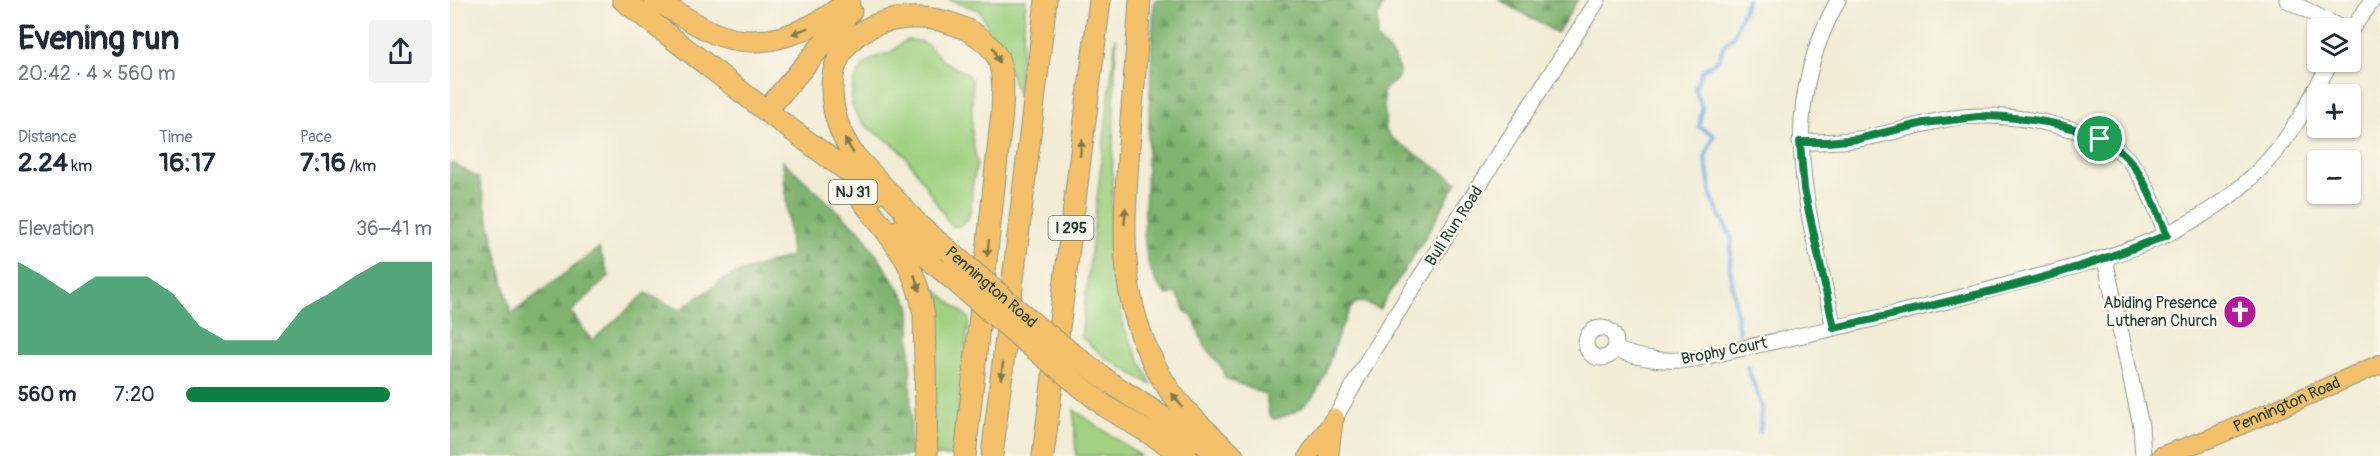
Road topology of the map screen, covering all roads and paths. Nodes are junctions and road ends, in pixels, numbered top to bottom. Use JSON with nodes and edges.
{"nodes":[{"id":1,"x":623,"y":0,"type":"edge"},
{"id":2,"x":655,"y":0,"type":"edge"},
{"id":3,"x":849,"y":0,"type":"edge"},
{"id":4,"x":857,"y":0,"type":"edge"},
{"id":5,"x":1046,"y":0,"type":"edge"},
{"id":6,"x":1100,"y":0,"type":"edge"},
{"id":7,"x":1140,"y":0,"type":"edge"},
{"id":8,"x":1598,"y":0,"type":"edge"},
{"id":9,"x":1838,"y":0,"type":"edge"},
{"id":10,"x":2287,"y":0,"type":"edge"},
{"id":11,"x":2373,"y":0,"type":"edge"},
{"id":12,"x":2322,"y":18,"type":"edge"},
{"id":13,"x":2360,"y":18,"type":"edge"},
{"id":14,"x":2325,"y":72,"type":"edge"},
{"id":15,"x":766,"y":111,"type":"junction"},
{"id":16,"x":1800,"y":142,"type":"junction"},
{"id":17,"x":862,"y":200,"type":"junction"},
{"id":18,"x":1074,"y":207,"type":"junction"},
{"id":19,"x":916,"y":222,"type":"junction"},
{"id":20,"x":2167,"y":235,"type":"junction"},
{"id":21,"x":2105,"y":259,"type":"junction"},
{"id":22,"x":1834,"y":328,"type":"junction"},
{"id":23,"x":1615,"y":349,"type":"dead end"},
{"id":24,"x":2380,"y":364,"type":"edge"},
{"id":25,"x":1105,"y":405,"type":"junction"},
{"id":26,"x":1335,"y":418,"type":"junction"},
{"id":27,"x":927,"y":456,"type":"edge"},
{"id":28,"x":965,"y":456,"type":"edge"},
{"id":29,"x":992,"y":456,"type":"edge"},
{"id":30,"x":1043,"y":456,"type":"edge"},
{"id":31,"x":1056,"y":456,"type":"edge"},
{"id":32,"x":1163,"y":456,"type":"edge"},
{"id":33,"x":1186,"y":456,"type":"edge"},
{"id":34,"x":1223,"y":456,"type":"edge"},
{"id":35,"x":1233,"y":456,"type":"edge"},
{"id":36,"x":1308,"y":456,"type":"edge"},
{"id":37,"x":1318,"y":456,"type":"edge"},
{"id":38,"x":1329,"y":456,"type":"edge"},
{"id":39,"x":2143,"y":456,"type":"edge"},
{"id":40,"x":2161,"y":456,"type":"edge"}],
"edges":[{"from":1,"to":15,"type":"highway","name":"Pennington Road","number":"NJ 31"},
{"from":3,"to":2,"type":"highway","one_way":true},
{"from":4,"to":15,"type":"highway"},
{"from":5,"to":29,"type":"highway","one_way":true},
{"from":18,"to":6,"type":"highway","number":"I 295","one_way":true},
{"from":35,"to":7,"type":"highway","one_way":true},
{"from":8,"to":26,"type":"street","name":"Bull Run Road"},
{"from":9,"to":16,"type":"street"},
{"from":10,"to":12,"type":"street"},
{"from":11,"to":13,"type":"street"},
{"from":14,"to":20,"type":"street","name":"Brophy Court"},
{"from":15,"to":17,"type":"highway","name":"Pennington Road","number":"NJ 31"},
{"from":15,"to":19,"type":"highway","name":"Pennington Road","number":"NJ 31"},
{"from":16,"to":20,"type":"street"},
{"from":16,"to":22,"type":"street"},
{"from":17,"to":25,"type":"highway","name":"Pennington Road","number":"NJ 31","bridge":true},
{"from":17,"to":27,"type":"highway","one_way":true},
{"from":18,"to":30,"type":"highway","number":"I 295"},
{"from":18,"to":31,"type":"highway"},
{"from":19,"to":28,"type":"highway","one_way":true},
{"from":19,"to":34,"type":"highway","name":"Pennington Road","number":"NJ 31","bridge":true},
{"from":20,"to":21,"type":"street","name":"Brophy Court"},
{"from":21,"to":22,"type":"street","name":"Brophy Court"},
{"from":21,"to":39,"type":"street"},
{"from":22,"to":23,"type":"street","name":"Brophy Court"},
{"from":24,"to":40,"type":"main road","name":"Pennington Road"},
{"from":25,"to":32,"type":"highway"},
{"from":25,"to":33,"type":"highway","name":"Pennington Road","number":"NJ 31"},
{"from":26,"to":36,"type":"main road"},
{"from":26,"to":37,"type":"street","name":"Bull Run Road"},
{"from":26,"to":38,"type":"main road"}]}
